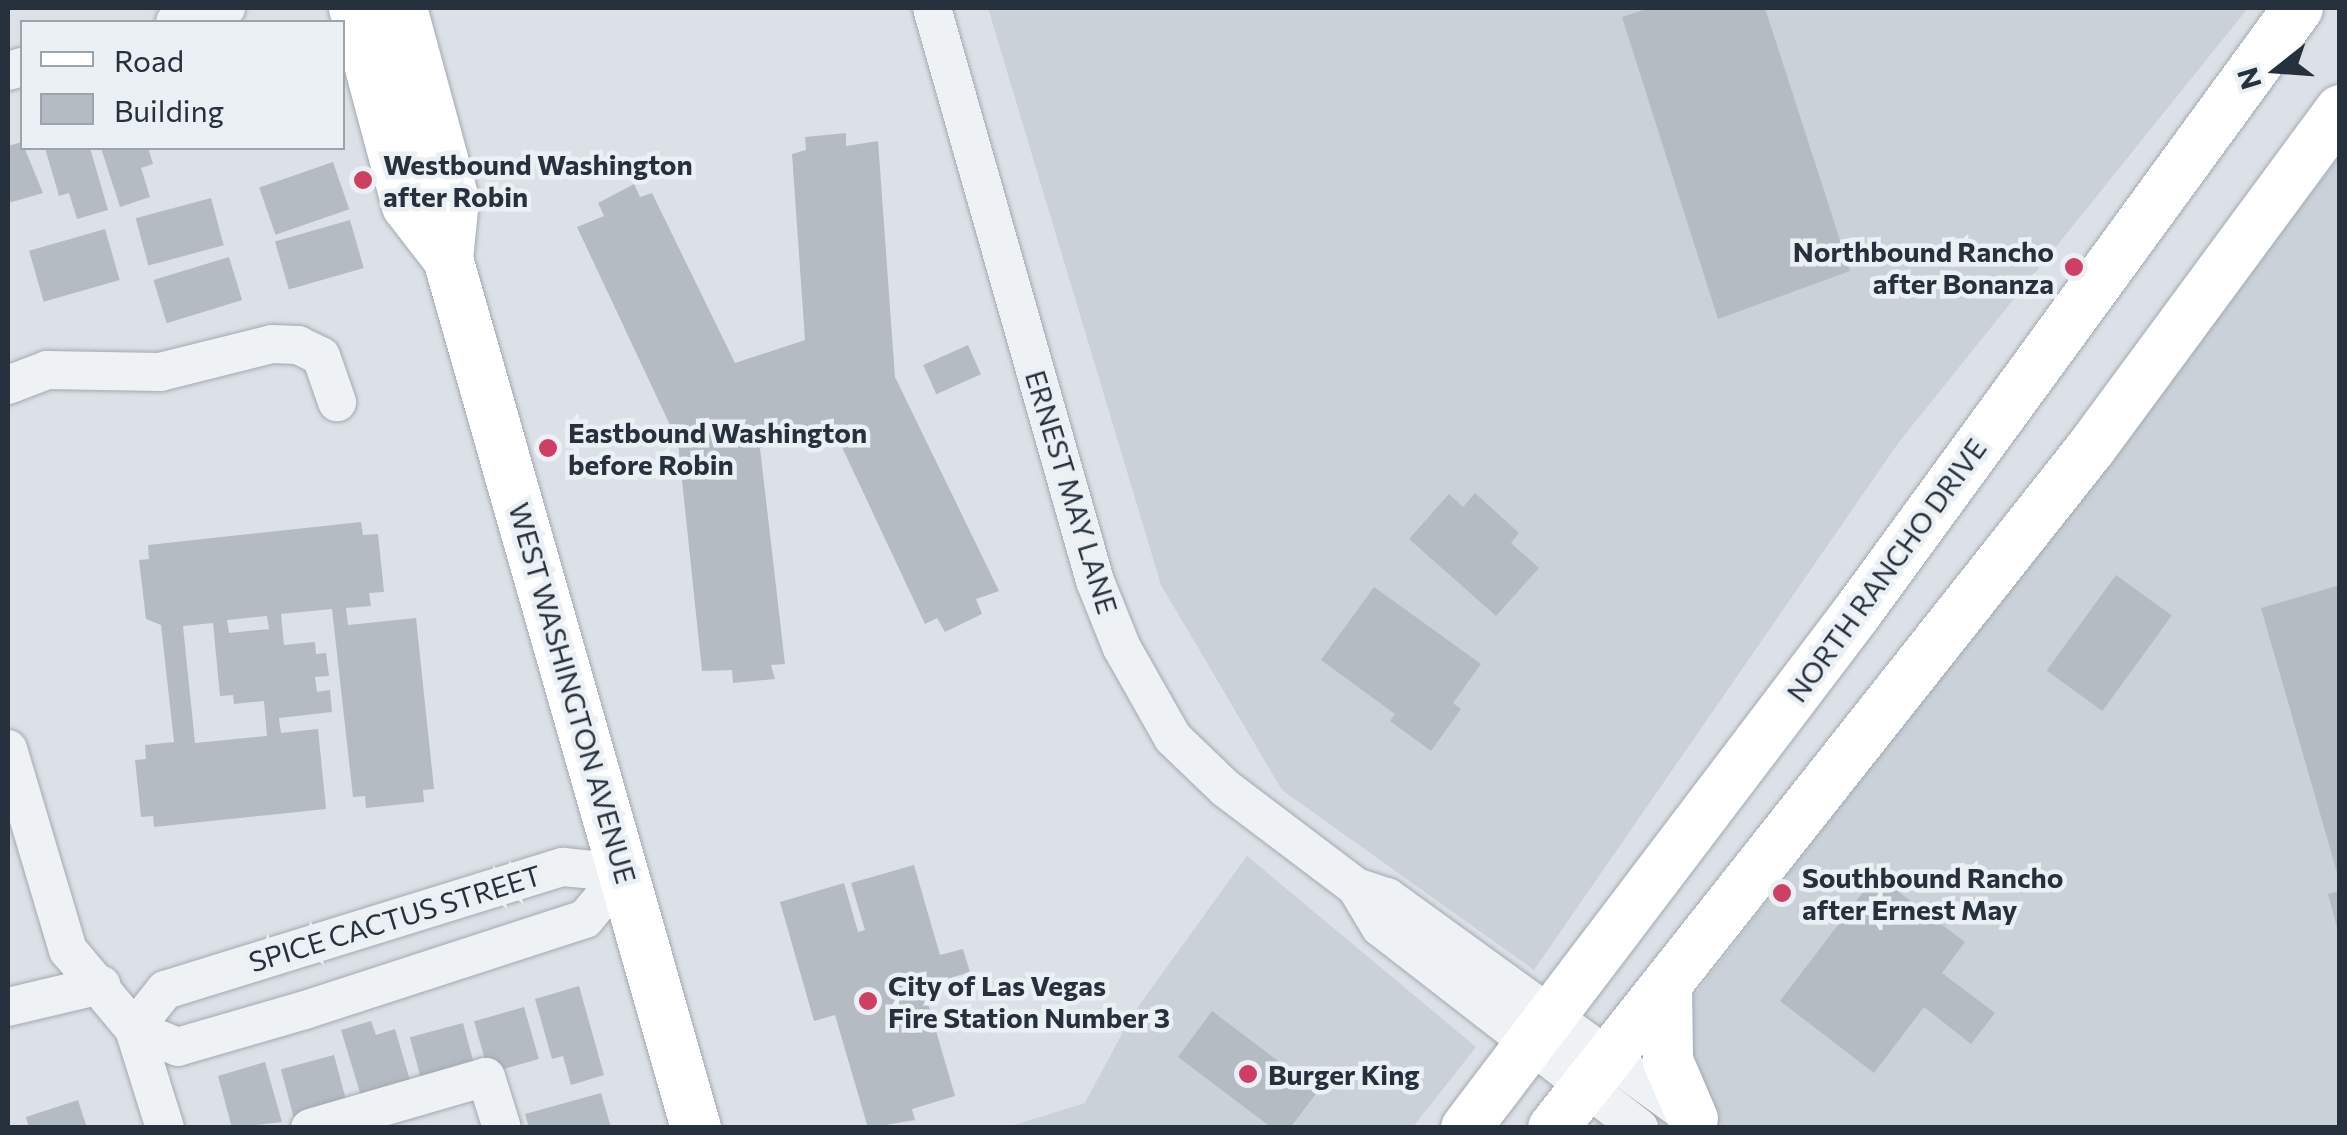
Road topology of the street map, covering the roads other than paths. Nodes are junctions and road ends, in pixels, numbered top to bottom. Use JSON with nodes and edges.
{"nodes":[{"id":1,"x":226,"y":8,"type":"edge"},
{"id":2,"x":354,"y":8,"type":"edge"},
{"id":3,"x":376,"y":8,"type":"edge"},
{"id":4,"x":402,"y":8,"type":"edge"},
{"id":5,"x":932,"y":8,"type":"edge"},
{"id":6,"x":2294,"y":11,"type":"edge"},
{"id":7,"x":182,"y":20,"type":"edge"},
{"id":8,"x":2340,"y":110,"type":"edge"},
{"id":9,"x":454,"y":200,"type":"junction"},
{"id":10,"x":448,"y":259,"type":"junction"},
{"id":11,"x":8,"y":385,"type":"edge"},
{"id":12,"x":337,"y":402,"type":"dead end"},
{"id":13,"x":8,"y":750,"type":"edge"},
{"id":14,"x":624,"y":874,"type":"junction"},
{"id":15,"x":1667,"y":985,"type":"junction"},
{"id":16,"x":101,"y":986,"type":"junction"},
{"id":17,"x":8,"y":1007,"type":"edge"},
{"id":18,"x":134,"y":1029,"type":"junction"},
{"id":19,"x":1541,"y":1030,"type":"junction"},
{"id":20,"x":1597,"y":1073,"type":"junction"},
{"id":21,"x":1699,"y":1123,"type":"edge"},
{"id":22,"x":165,"y":1128,"type":"edge"},
{"id":23,"x":310,"y":1128,"type":"edge"},
{"id":24,"x":502,"y":1128,"type":"edge"},
{"id":25,"x":696,"y":1128,"type":"edge"},
{"id":26,"x":1466,"y":1128,"type":"edge"},
{"id":27,"x":1554,"y":1128,"type":"edge"},
{"id":28,"x":1639,"y":1128,"type":"edge"}],
"edges":[{"from":1,"to":7,"type":"street"},
{"from":2,"to":10,"type":"main road","name":"WEST WASHINGTON AVENUE"},
{"from":3,"to":9,"type":"main road"},
{"from":4,"to":9,"type":"main road","name":"WEST WASHINGTON AVENUE"},
{"from":5,"to":19,"type":"street","name":"ERNEST MAY LANE"},
{"from":6,"to":19,"type":"main road","name":"NORTH RANCHO DRIVE"},
{"from":8,"to":15,"type":"main road"},
{"from":9,"to":10,"type":"main road","name":"WEST WASHINGTON AVENUE"},
{"from":10,"to":14,"type":"main road","name":"WEST WASHINGTON AVENUE"},
{"from":11,"to":12,"type":"street"},
{"from":13,"to":16,"type":"street"},
{"from":14,"to":18,"type":"street","name":"SPICE CACTUS STREET"},
{"from":14,"to":18,"type":"street","name":"SPICE CACTUS STREET"},
{"from":14,"to":25,"type":"main road","name":"WEST WASHINGTON AVENUE"},
{"from":15,"to":20,"type":"main road"},
{"from":15,"to":21,"type":"main road"},
{"from":16,"to":17,"type":"street"},
{"from":16,"to":18,"type":"street"},
{"from":18,"to":22,"type":"street"},
{"from":19,"to":20,"type":"street","name":"ERNEST MAY LANE"},
{"from":19,"to":26,"type":"main road","name":"NORTH RANCHO DRIVE"},
{"from":20,"to":21,"type":"street","name":"ERNEST MAY LANE"},
{"from":20,"to":27,"type":"main road"},
{"from":20,"to":28,"type":"street","name":"ERNEST MAY LANE"},
{"from":23,"to":24,"type":"street"}]}
